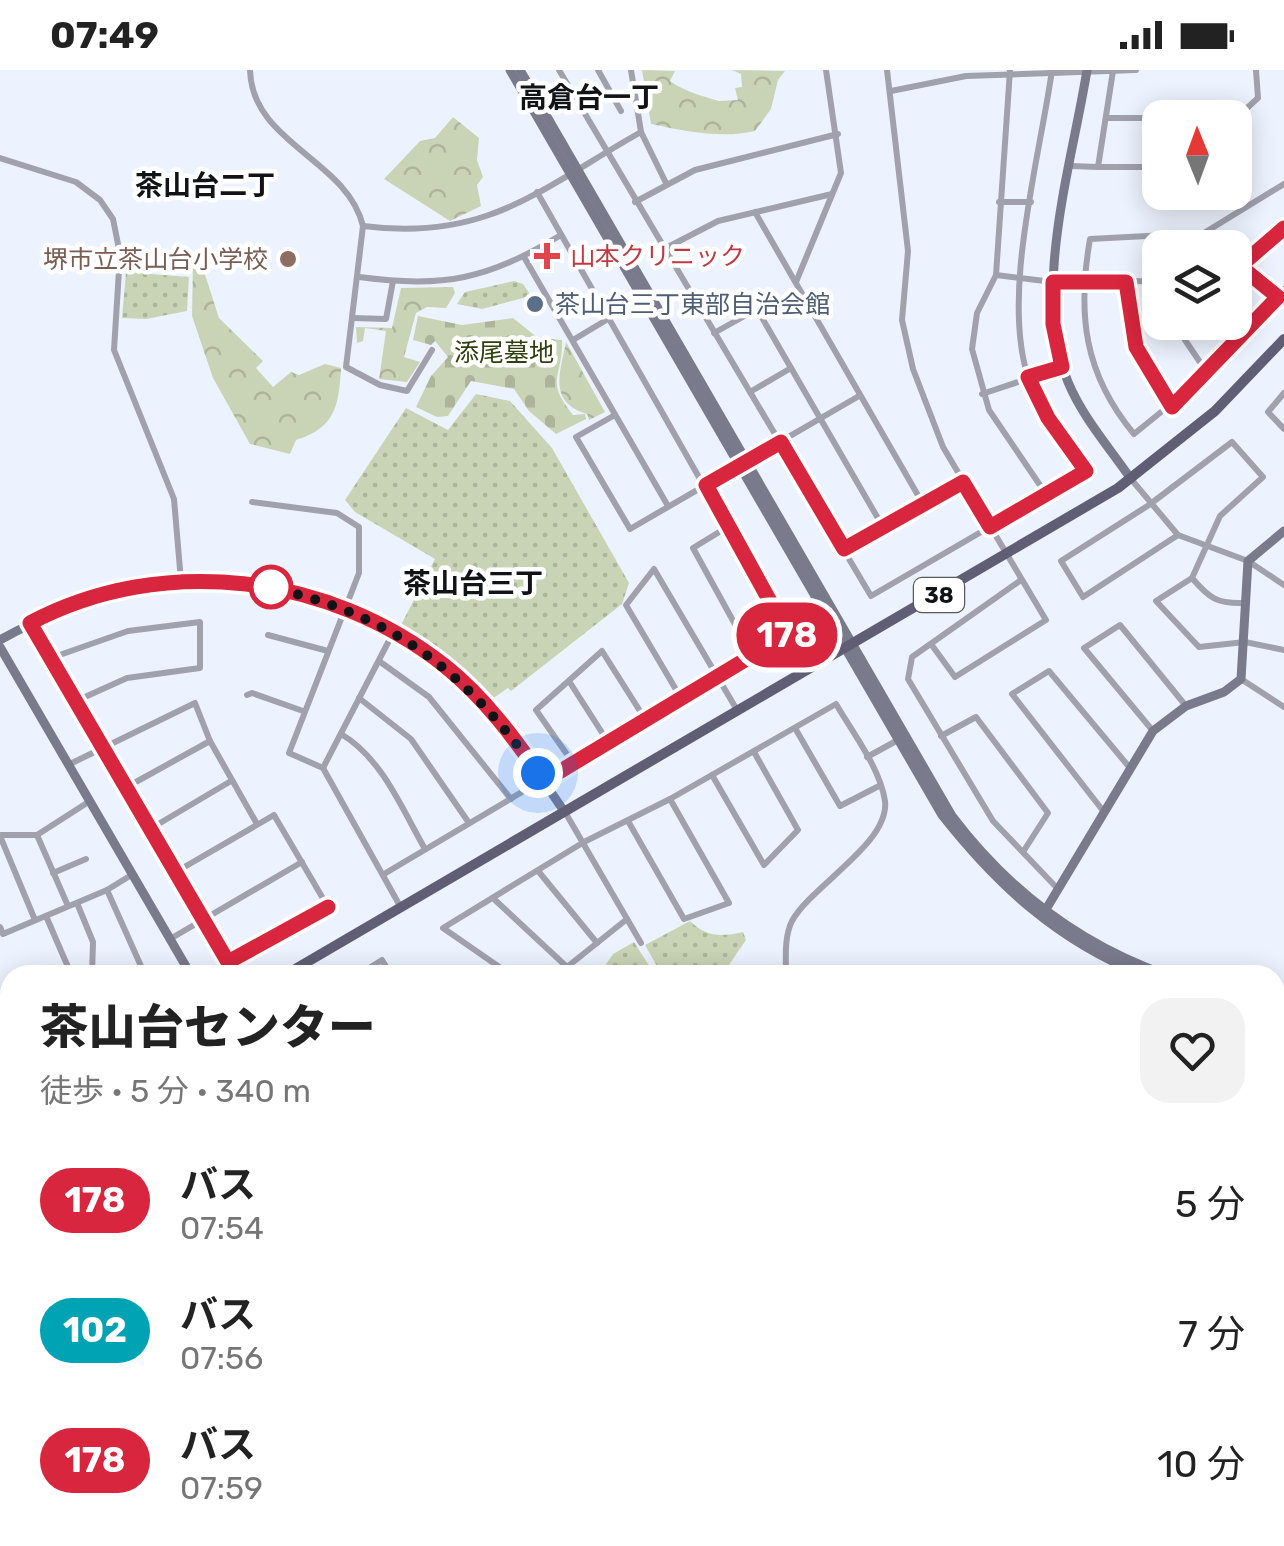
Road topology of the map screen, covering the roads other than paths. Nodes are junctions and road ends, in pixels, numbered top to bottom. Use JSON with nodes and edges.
{"nodes":[{"id":1,"x":250,"y":70,"type":"edge"},
{"id":2,"x":510,"y":70,"type":"edge"},
{"id":3,"x":520,"y":70,"type":"edge"},
{"id":4,"x":559,"y":70,"type":"edge"},
{"id":5,"x":598,"y":70,"type":"edge"},
{"id":6,"x":631,"y":70,"type":"edge"},
{"id":7,"x":826,"y":70,"type":"edge"},
{"id":8,"x":887,"y":70,"type":"edge"},
{"id":9,"x":1136,"y":70,"type":"edge"},
{"id":10,"x":1256,"y":70,"type":"edge"},
{"id":11,"x":1087,"y":71,"type":"edge"},
{"id":12,"x":1113,"y":71,"type":"edge"},
{"id":13,"x":1010,"y":72,"type":"edge"},
{"id":14,"x":1052,"y":72,"type":"edge"},
{"id":15,"x":890,"y":90,"type":"junction"},
{"id":16,"x":1252,"y":103,"type":"edge"},
{"id":17,"x":621,"y":111,"type":"dead end"},
{"id":18,"x":1106,"y":118,"type":"junction"},
{"id":19,"x":1142,"y":118,"type":"edge"},
{"id":20,"x":641,"y":132,"type":"junction"},
{"id":21,"x":838,"y":134,"type":"junction"},
{"id":22,"x":605,"y":152,"type":"junction"},
{"id":23,"x":0,"y":158,"type":"edge"},
{"id":24,"x":1071,"y":166,"type":"junction"},
{"id":25,"x":1098,"y":167,"type":"junction"},
{"id":26,"x":1142,"y":167,"type":"edge"},
{"id":27,"x":573,"y":171,"type":"junction"},
{"id":28,"x":666,"y":183,"type":"junction"},
{"id":29,"x":1284,"y":184,"type":"edge"},
{"id":30,"x":536,"y":192,"type":"junction"},
{"id":31,"x":832,"y":194,"type":"junction"},
{"id":32,"x":635,"y":202,"type":"junction"},
{"id":33,"x":999,"y":202,"type":"junction"},
{"id":34,"x":1030,"y":202,"type":"junction"},
{"id":35,"x":755,"y":212,"type":"junction"},
{"id":36,"x":364,"y":226,"type":"junction"},
{"id":37,"x":1284,"y":228,"type":"edge"},
{"id":38,"x":561,"y":234,"type":"junction"},
{"id":39,"x":664,"y":249,"type":"junction"},
{"id":40,"x":1252,"y":256,"type":"edge"},
{"id":41,"x":524,"y":257,"type":"junction"},
{"id":42,"x":996,"y":275,"type":"junction"},
{"id":43,"x":359,"y":277,"type":"junction"},
{"id":44,"x":1022,"y":278,"type":"junction"},
{"id":45,"x":1252,"y":278,"type":"edge"},
{"id":46,"x":394,"y":282,"type":"junction"},
{"id":47,"x":1053,"y":282,"type":"junction"},
{"id":48,"x":1126,"y":282,"type":"junction"},
{"id":49,"x":1142,"y":282,"type":"edge"},
{"id":50,"x":795,"y":283,"type":"junction"},
{"id":51,"x":1082,"y":283,"type":"junction"},
{"id":52,"x":1284,"y":289,"type":"edge"},
{"id":53,"x":1281,"y":300,"type":"edge"},
{"id":54,"x":353,"y":318,"type":"junction"},
{"id":55,"x":608,"y":319,"type":"junction"},
{"id":56,"x":714,"y":333,"type":"junction"},
{"id":57,"x":1284,"y":339,"type":"edge"},
{"id":58,"x":572,"y":340,"type":"junction"},
{"id":59,"x":1185,"y":340,"type":"edge"},
{"id":60,"x":432,"y":350,"type":"dead end"},
{"id":61,"x":1062,"y":367,"type":"junction"},
{"id":62,"x":791,"y":368,"type":"junction"},
{"id":63,"x":1208,"y":374,"type":"junction"},
{"id":64,"x":1028,"y":377,"type":"junction"},
{"id":65,"x":750,"y":392,"type":"junction"},
{"id":66,"x":1284,"y":393,"type":"edge"},
{"id":67,"x":982,"y":394,"type":"junction"},
{"id":68,"x":860,"y":396,"type":"junction"},
{"id":69,"x":1172,"y":407,"type":"junction"},
{"id":70,"x":614,"y":416,"type":"junction"},
{"id":71,"x":820,"y":419,"type":"junction"},
{"id":72,"x":1284,"y":429,"type":"edge"},
{"id":73,"x":781,"y":442,"type":"junction"},
{"id":74,"x":743,"y":464,"type":"junction"},
{"id":75,"x":1130,"y":479,"type":"junction"},
{"id":76,"x":963,"y":482,"type":"junction"},
{"id":77,"x":706,"y":485,"type":"junction"},
{"id":78,"x":1046,"y":494,"type":"junction"},
{"id":79,"x":252,"y":502,"type":"dead end"},
{"id":80,"x":923,"y":504,"type":"junction"},
{"id":81,"x":1149,"y":505,"type":"junction"},
{"id":82,"x":668,"y":506,"type":"junction"},
{"id":83,"x":729,"y":526,"type":"junction"},
{"id":84,"x":990,"y":527,"type":"junction"},
{"id":85,"x":883,"y":528,"type":"junction"},
{"id":86,"x":1284,"y":532,"type":"edge"},
{"id":87,"x":1178,"y":535,"type":"junction"},
{"id":88,"x":1206,"y":548,"type":"junction"},
{"id":89,"x":844,"y":549,"type":"junction"},
{"id":90,"x":1008,"y":555,"type":"junction"},
{"id":91,"x":1248,"y":561,"type":"junction"},
{"id":92,"x":1192,"y":578,"type":"junction"},
{"id":93,"x":181,"y":580,"type":"junction"},
{"id":94,"x":1022,"y":580,"type":"junction"},
{"id":95,"x":1284,"y":584,"type":"edge"},
{"id":96,"x":1244,"y":603,"type":"junction"},
{"id":97,"x":346,"y":608,"type":"junction"},
{"id":98,"x":30,"y":623,"type":"junction"},
{"id":99,"x":394,"y":632,"type":"junction"},
{"id":100,"x":268,"y":635,"type":"dead end"},
{"id":101,"x":1245,"y":642,"type":"junction"},
{"id":102,"x":0,"y":643,"type":"edge"},
{"id":103,"x":932,"y":644,"type":"junction"},
{"id":104,"x":849,"y":646,"type":"junction"},
{"id":105,"x":1284,"y":650,"type":"edge"},
{"id":106,"x":328,"y":651,"type":"junction"},
{"id":107,"x":754,"y":656,"type":"junction"},
{"id":108,"x":51,"y":658,"type":"junction"},
{"id":109,"x":379,"y":661,"type":"junction"},
{"id":110,"x":717,"y":678,"type":"junction"},
{"id":111,"x":1240,"y":679,"type":"junction"},
{"id":112,"x":569,"y":681,"type":"junction"},
{"id":113,"x":247,"y":695,"type":"dead end"},
{"id":114,"x":359,"y":698,"type":"junction"},
{"id":115,"x":681,"y":698,"type":"junction"},
{"id":116,"x":76,"y":700,"type":"junction"},
{"id":117,"x":1186,"y":706,"type":"junction"},
{"id":118,"x":1284,"y":708,"type":"edge"},
{"id":119,"x":303,"y":711,"type":"junction"},
{"id":120,"x":738,"y":711,"type":"junction"},
{"id":121,"x":645,"y":719,"type":"junction"},
{"id":122,"x":795,"y":728,"type":"junction"},
{"id":123,"x":1153,"y":731,"type":"junction"},
{"id":124,"x":341,"y":734,"type":"junction"},
{"id":125,"x":940,"y":736,"type":"junction"},
{"id":126,"x":898,"y":740,"type":"junction"},
{"id":127,"x":210,"y":741,"type":"junction"},
{"id":128,"x":608,"y":742,"type":"junction"},
{"id":129,"x":102,"y":747,"type":"junction"},
{"id":130,"x":754,"y":752,"type":"junction"},
{"id":131,"x":867,"y":757,"type":"junction"},
{"id":132,"x":573,"y":763,"type":"junction"},
{"id":133,"x":70,"y":764,"type":"junction"},
{"id":134,"x":324,"y":768,"type":"junction"},
{"id":135,"x":1130,"y":768,"type":"junction"},
{"id":136,"x":712,"y":775,"type":"junction"},
{"id":137,"x":231,"y":781,"type":"junction"},
{"id":138,"x":544,"y":781,"type":"junction"},
{"id":139,"x":879,"y":786,"type":"junction"},
{"id":140,"x":125,"y":788,"type":"junction"},
{"id":141,"x":511,"y":800,"type":"junction"},
{"id":142,"x":670,"y":800,"type":"junction"},
{"id":143,"x":90,"y":801,"type":"junction"},
{"id":144,"x":564,"y":811,"type":"junction"},
{"id":145,"x":1104,"y":812,"type":"junction"},
{"id":146,"x":628,"y":821,"type":"junction"},
{"id":147,"x":258,"y":824,"type":"junction"},
{"id":148,"x":468,"y":824,"type":"junction"},
{"id":149,"x":150,"y":829,"type":"junction"},
{"id":150,"x":36,"y":834,"type":"junction"},
{"id":151,"x":0,"y":835,"type":"edge"},
{"id":152,"x":584,"y":842,"type":"junction"},
{"id":153,"x":425,"y":849,"type":"junction"},
{"id":154,"x":1023,"y":852,"type":"junction"},
{"id":155,"x":86,"y":860,"type":"dead end"},
{"id":156,"x":302,"y":862,"type":"junction"},
{"id":157,"x":539,"y":872,"type":"junction"},
{"id":158,"x":53,"y":873,"type":"junction"},
{"id":159,"x":174,"y":873,"type":"junction"},
{"id":160,"x":132,"y":874,"type":"junction"},
{"id":161,"x":384,"y":874,"type":"junction"},
{"id":162,"x":1058,"y":888,"type":"junction"},
{"id":163,"x":107,"y":890,"type":"junction"},
{"id":164,"x":495,"y":900,"type":"junction"},
{"id":165,"x":77,"y":902,"type":"junction"},
{"id":166,"x":68,"y":906,"type":"junction"},
{"id":167,"x":401,"y":908,"type":"junction"},
{"id":168,"x":1042,"y":915,"type":"junction"},
{"id":169,"x":46,"y":916,"type":"junction"},
{"id":170,"x":628,"y":919,"type":"junction"},
{"id":171,"x":35,"y":920,"type":"junction"},
{"id":172,"x":202,"y":921,"type":"junction"},
{"id":173,"x":0,"y":926,"type":"edge"},
{"id":174,"x":170,"y":940,"type":"junction"},
{"id":175,"x":598,"y":943,"type":"junction"},
{"id":176,"x":642,"y":943,"type":"dead end"},
{"id":177,"x":67,"y":965,"type":"edge"},
{"id":178,"x":92,"y":965,"type":"edge"},
{"id":179,"x":141,"y":965,"type":"edge"},
{"id":180,"x":185,"y":965,"type":"edge"},
{"id":181,"x":301,"y":965,"type":"edge"},
{"id":182,"x":497,"y":965,"type":"edge"},
{"id":183,"x":565,"y":965,"type":"edge"},
{"id":184,"x":570,"y":965,"type":"edge"},
{"id":185,"x":786,"y":965,"type":"edge"},
{"id":186,"x":1118,"y":965,"type":"edge"},
{"id":187,"x":1141,"y":965,"type":"edge"}],
"edges":[{"from":1,"to":36,"type":"street"},
{"from":2,"to":27,"type":"street"},
{"from":3,"to":27,"type":"street"},
{"from":4,"to":22,"type":"street"},
{"from":5,"to":17,"type":"street"},
{"from":6,"to":20,"type":"street"},
{"from":7,"to":21,"type":"street"},
{"from":8,"to":15,"type":"street"},
{"from":9,"to":12,"type":"street"},
{"from":10,"to":16,"type":"street"},
{"from":11,"to":12,"type":"street"},
{"from":11,"to":14,"type":"street"},
{"from":11,"to":24,"type":"street"},
{"from":12,"to":18,"type":"street"},
{"from":13,"to":14,"type":"street"},
{"from":13,"to":15,"type":"street"},
{"from":13,"to":33,"type":"street"},
{"from":14,"to":34,"type":"street"},
{"from":15,"to":76,"type":"street"},
{"from":18,"to":19,"type":"street"},
{"from":18,"to":25,"type":"street"},
{"from":20,"to":22,"type":"street"},
{"from":20,"to":28,"type":"street"},
{"from":21,"to":28,"type":"street"},
{"from":21,"to":31,"type":"street"},
{"from":22,"to":27,"type":"street"},
{"from":22,"to":32,"type":"street"},
{"from":23,"to":93,"type":"street"},
{"from":24,"to":25,"type":"street"},
{"from":24,"to":47,"type":"street"},
{"from":25,"to":26,"type":"street"},
{"from":27,"to":30,"type":"street"},
{"from":27,"to":74,"type":"street"},
{"from":28,"to":32,"type":"street"},
{"from":29,"to":51,"type":"street"},
{"from":30,"to":36,"type":"street"},
{"from":30,"to":38,"type":"street"},
{"from":31,"to":35,"type":"street"},
{"from":31,"to":50,"type":"street"},
{"from":32,"to":39,"type":"street"},
{"from":33,"to":34,"type":"street"},
{"from":33,"to":42,"type":"street"},
{"from":34,"to":44,"type":"street"},
{"from":35,"to":39,"type":"street"},
{"from":35,"to":50,"type":"street"},
{"from":36,"to":43,"type":"street"},
{"from":37,"to":40,"type":"street"},
{"from":38,"to":41,"type":"street"},
{"from":38,"to":55,"type":"street"},
{"from":39,"to":56,"type":"street"},
{"from":41,"to":46,"type":"street"},
{"from":41,"to":58,"type":"street"},
{"from":42,"to":44,"type":"street"},
{"from":42,"to":67,"type":"street"},
{"from":43,"to":46,"type":"street"},
{"from":43,"to":54,"type":"street"},
{"from":44,"to":47,"type":"street"},
{"from":44,"to":64,"type":"street"},
{"from":45,"to":53,"type":"street"},
{"from":46,"to":54,"type":"street"},
{"from":47,"to":51,"type":"street"},
{"from":47,"to":61,"type":"street"},
{"from":48,"to":49,"type":"street"},
{"from":48,"to":51,"type":"street"},
{"from":48,"to":69,"type":"street"},
{"from":50,"to":68,"type":"street"},
{"from":51,"to":69,"type":"street"},
{"from":52,"to":53,"type":"street"},
{"from":53,"to":63,"type":"street"},
{"from":54,"to":60,"type":"street"},
{"from":55,"to":58,"type":"street"},
{"from":55,"to":77,"type":"street"},
{"from":56,"to":62,"type":"street"},
{"from":56,"to":65,"type":"street"},
{"from":57,"to":75,"type":"main road","number":"38"},
{"from":58,"to":70,"type":"street"},
{"from":59,"to":63,"type":"street"},
{"from":61,"to":64,"type":"street"},
{"from":61,"to":75,"type":"street"},
{"from":62,"to":65,"type":"street"},
{"from":62,"to":71,"type":"street"},
{"from":63,"to":69,"type":"street"},
{"from":64,"to":67,"type":"street"},
{"from":64,"to":78,"type":"street"},
{"from":65,"to":73,"type":"street"},
{"from":66,"to":72,"type":"street"},
{"from":67,"to":78,"type":"street"},
{"from":68,"to":71,"type":"street"},
{"from":68,"to":80,"type":"street"},
{"from":70,"to":82,"type":"street"},
{"from":70,"to":82,"type":"street"},
{"from":71,"to":73,"type":"street"},
{"from":71,"to":85,"type":"street"},
{"from":73,"to":74,"type":"street"},
{"from":73,"to":89,"type":"street"},
{"from":74,"to":77,"type":"street"},
{"from":74,"to":104,"type":"street"},
{"from":75,"to":81,"type":"street"},
{"from":75,"to":90,"type":"main road","number":"38"},
{"from":76,"to":80,"type":"street"},
{"from":76,"to":84,"type":"street"},
{"from":77,"to":82,"type":"street"},
{"from":77,"to":83,"type":"street"},
{"from":78,"to":84,"type":"street"},
{"from":79,"to":97,"type":"street"},
{"from":80,"to":85,"type":"street"},
{"from":81,"to":87,"type":"street"},
{"from":81,"to":87,"type":"street"},
{"from":81,"to":88,"type":"street"},
{"from":83,"to":107,"type":"street"},
{"from":83,"to":107,"type":"street"},
{"from":84,"to":89,"type":"street"},
{"from":84,"to":90,"type":"street"},
{"from":85,"to":89,"type":"street"},
{"from":86,"to":91,"type":"street"},
{"from":87,"to":88,"type":"street"},
{"from":88,"to":91,"type":"street"},
{"from":88,"to":92,"type":"street"},
{"from":90,"to":94,"type":"street"},
{"from":90,"to":104,"type":"main road","number":"38"},
{"from":91,"to":95,"type":"street"},
{"from":91,"to":96,"type":"street"},
{"from":92,"to":96,"type":"street"},
{"from":92,"to":101,"type":"street"},
{"from":93,"to":97,"type":"street"},
{"from":93,"to":98,"type":"street"},
{"from":94,"to":103,"type":"street"},
{"from":94,"to":103,"type":"street"},
{"from":96,"to":101,"type":"street"},
{"from":97,"to":99,"type":"street"},
{"from":97,"to":106,"type":"street"},
{"from":98,"to":102,"type":"street"},
{"from":98,"to":108,"type":"street"},
{"from":99,"to":109,"type":"street"},
{"from":99,"to":138,"type":"street"},
{"from":100,"to":106,"type":"street"},
{"from":101,"to":105,"type":"street"},
{"from":101,"to":111,"type":"street"},
{"from":102,"to":133,"type":"street"},
{"from":103,"to":125,"type":"street"},
{"from":104,"to":120,"type":"main road","number":"38"},
{"from":104,"to":126,"type":"street"},
{"from":104,"to":168,"type":"street"},
{"from":106,"to":119,"type":"street"},
{"from":107,"to":110,"type":"street"},
{"from":108,"to":116,"type":"street"},
{"from":108,"to":116,"type":"street"},
{"from":109,"to":114,"type":"street"},
{"from":109,"to":141,"type":"street"},
{"from":110,"to":115,"type":"street"},
{"from":110,"to":115,"type":"street"},
{"from":110,"to":120,"type":"street"},
{"from":111,"to":117,"type":"street"},
{"from":111,"to":118,"type":"street"},
{"from":112,"to":121,"type":"street"},
{"from":112,"to":128,"type":"street"},
{"from":112,"to":132,"type":"street"},
{"from":113,"to":119,"type":"street"},
{"from":114,"to":124,"type":"street"},
{"from":114,"to":148,"type":"street"},
{"from":115,"to":121,"type":"street"},
{"from":116,"to":129,"type":"street"},
{"from":117,"to":123,"type":"street"},
{"from":117,"to":123,"type":"street"},
{"from":119,"to":134,"type":"street"},
{"from":120,"to":144,"type":"main road","number":"38"},
{"from":121,"to":128,"type":"street"},
{"from":122,"to":130,"type":"street"},
{"from":122,"to":131,"type":"street"},
{"from":122,"to":139,"type":"street"},
{"from":123,"to":135,"type":"street"},
{"from":124,"to":134,"type":"street"},
{"from":124,"to":153,"type":"street"},
{"from":125,"to":154,"type":"street"},
{"from":125,"to":154,"type":"street"},
{"from":126,"to":131,"type":"street"},
{"from":126,"to":168,"type":"street"},
{"from":127,"to":129,"type":"street"},
{"from":127,"to":137,"type":"street"},
{"from":127,"to":140,"type":"street"},
{"from":128,"to":132,"type":"street"},
{"from":129,"to":133,"type":"street"},
{"from":129,"to":140,"type":"street"},
{"from":130,"to":136,"type":"street"},
{"from":130,"to":136,"type":"street"},
{"from":131,"to":139,"type":"street"},
{"from":132,"to":138,"type":"street"},
{"from":133,"to":143,"type":"street"},
{"from":134,"to":161,"type":"street"},
{"from":135,"to":145,"type":"street"},
{"from":135,"to":145,"type":"street"},
{"from":136,"to":142,"type":"street"},
{"from":137,"to":147,"type":"street"},
{"from":137,"to":149,"type":"street"},
{"from":138,"to":141,"type":"street"},
{"from":138,"to":144,"type":"street"},
{"from":139,"to":185,"type":"street"},
{"from":140,"to":149,"type":"street"},
{"from":141,"to":148,"type":"street"},
{"from":142,"to":146,"type":"street"},
{"from":142,"to":146,"type":"street"},
{"from":143,"to":150,"type":"street"},
{"from":143,"to":160,"type":"street"},
{"from":144,"to":152,"type":"street"},
{"from":144,"to":167,"type":"main road","number":"38"},
{"from":145,"to":162,"type":"street"},
{"from":146,"to":152,"type":"street"},
{"from":147,"to":156,"type":"street"},
{"from":147,"to":159,"type":"street"},
{"from":148,"to":153,"type":"street"},
{"from":149,"to":159,"type":"street"},
{"from":150,"to":151,"type":"street"},
{"from":150,"to":158,"type":"street"},
{"from":151,"to":171,"type":"street"},
{"from":152,"to":157,"type":"street"},
{"from":152,"to":170,"type":"street"},
{"from":153,"to":161,"type":"street"},
{"from":154,"to":162,"type":"street"},
{"from":155,"to":158,"type":"street"},
{"from":156,"to":172,"type":"street"},
{"from":156,"to":172,"type":"street"},
{"from":157,"to":164,"type":"street"},
{"from":157,"to":175,"type":"street"},
{"from":158,"to":166,"type":"street"},
{"from":159,"to":172,"type":"street"},
{"from":160,"to":163,"type":"street"},
{"from":160,"to":174,"type":"street"},
{"from":161,"to":167,"type":"street"},
{"from":162,"to":168,"type":"street"},
{"from":163,"to":165,"type":"street"},
{"from":163,"to":179,"type":"street"},
{"from":164,"to":182,"type":"street"},
{"from":164,"to":183,"type":"street"},
{"from":165,"to":166,"type":"street"},
{"from":165,"to":178,"type":"street"},
{"from":166,"to":169,"type":"street"},
{"from":167,"to":181,"type":"main road","number":"38"},
{"from":168,"to":186,"type":"street"},
{"from":168,"to":187,"type":"street"},
{"from":169,"to":171,"type":"street"},
{"from":169,"to":177,"type":"street"},
{"from":170,"to":175,"type":"street"},
{"from":170,"to":176,"type":"street"},
{"from":171,"to":173,"type":"street"},
{"from":172,"to":174,"type":"street"},
{"from":174,"to":180,"type":"street"},
{"from":175,"to":184,"type":"street"}]}
